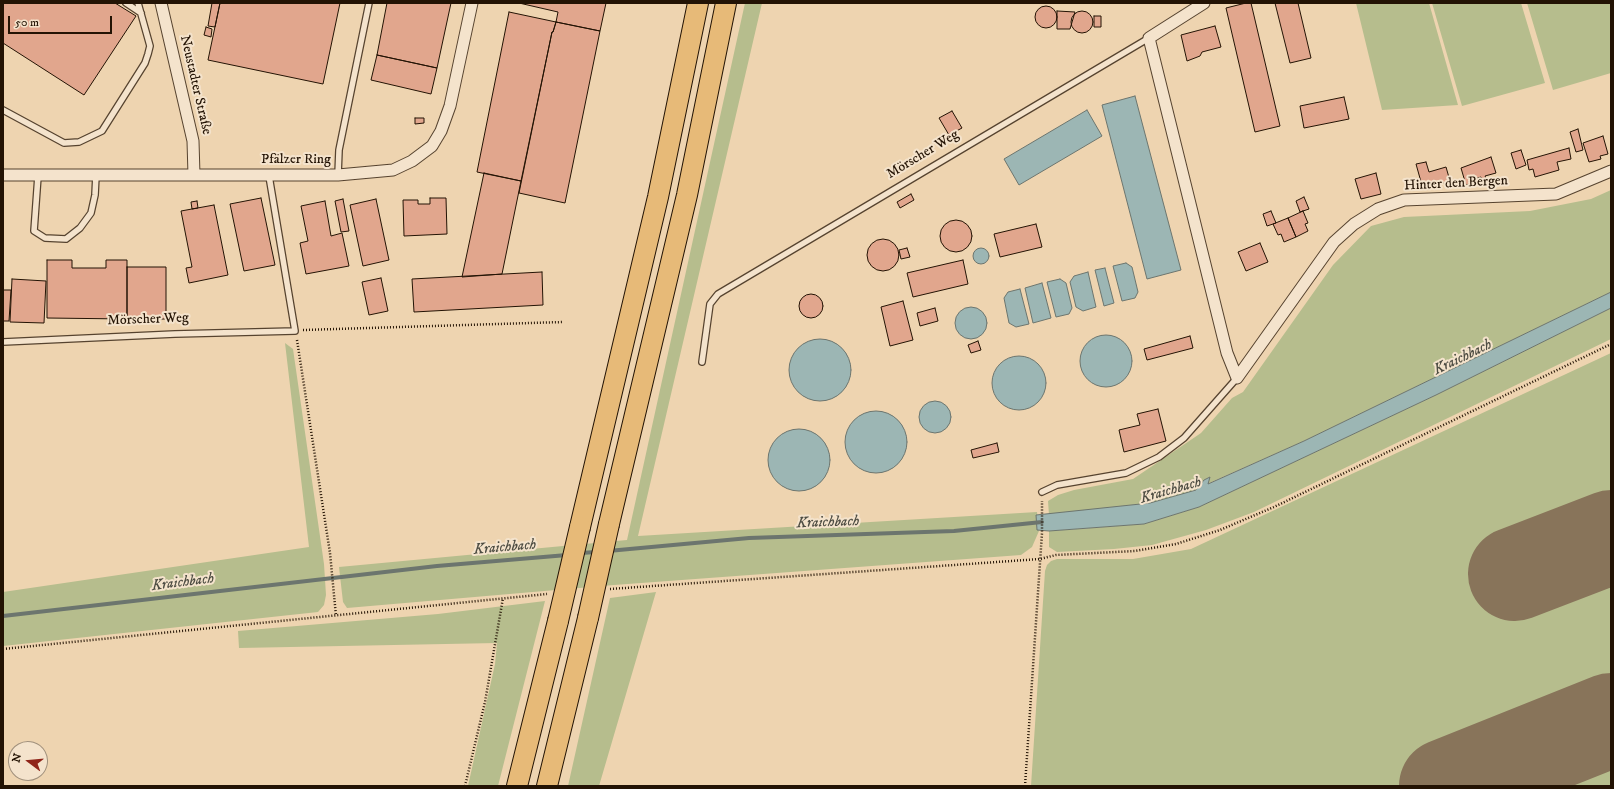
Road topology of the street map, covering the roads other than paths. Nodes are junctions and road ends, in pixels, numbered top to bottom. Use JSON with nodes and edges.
{"nodes":[{"id":1,"x":126,"y":3,"type":"edge"},
{"id":2,"x":138,"y":3,"type":"edge"},
{"id":3,"x":161,"y":3,"type":"edge"},
{"id":4,"x":369,"y":3,"type":"edge"},
{"id":5,"x":472,"y":3,"type":"edge"},
{"id":6,"x":698,"y":3,"type":"edge"},
{"id":7,"x":726,"y":3,"type":"edge"},
{"id":8,"x":1204,"y":3,"type":"edge"},
{"id":9,"x":141,"y":13,"type":"junction"},
{"id":10,"x":1149,"y":38,"type":"junction"},
{"id":11,"x":3,"y":110,"type":"edge"},
{"id":12,"x":1611,"y":171,"type":"edge"},
{"id":13,"x":194,"y":174,"type":"junction"},
{"id":14,"x":3,"y":175,"type":"edge"},
{"id":15,"x":96,"y":175,"type":"junction"},
{"id":16,"x":338,"y":175,"type":"junction"},
{"id":17,"x":38,"y":176,"type":"junction"},
{"id":18,"x":269,"y":176,"type":"junction"},
{"id":19,"x":3,"y":342,"type":"edge"},
{"id":20,"x":702,"y":362,"type":"dead end"},
{"id":21,"x":1237,"y":378,"type":"junction"},
{"id":22,"x":1042,"y":492,"type":"dead end"},
{"id":23,"x":517,"y":786,"type":"edge"},
{"id":24,"x":547,"y":786,"type":"edge"}],
"edges":[{"from":1,"to":9,"type":"lane"},
{"from":2,"to":9,"type":"lane"},
{"from":3,"to":13,"type":"street","name":"Neustadter Straße"},
{"from":4,"to":16,"type":"lane"},
{"from":5,"to":16,"type":"street","name":"Pfälzer Ring"},
{"from":6,"to":23,"type":"highway","bridge":true},
{"from":7,"to":24,"type":"highway","bridge":true},
{"from":8,"to":10,"type":"street","name":"Mörscher Weg"},
{"from":9,"to":11,"type":"lane"},
{"from":10,"to":20,"type":"lane","name":"Mörscher Weg"},
{"from":10,"to":21,"type":"street"},
{"from":12,"to":21,"type":"street","name":"Hinter den Bergen"},
{"from":13,"to":15,"type":"street","name":"Pfälzer Ring"},
{"from":13,"to":18,"type":"street","name":"Pfälzer Ring"},
{"from":14,"to":17,"type":"street","name":"Pfälzer Ring"},
{"from":15,"to":17,"type":"street","name":"Pfälzer Ring"},
{"from":15,"to":17,"type":"lane"},
{"from":16,"to":18,"type":"street","name":"Pfälzer Ring"},
{"from":18,"to":19,"type":"lane","name":"Mörscher Weg"},
{"from":21,"to":22,"type":"lane"}]}
